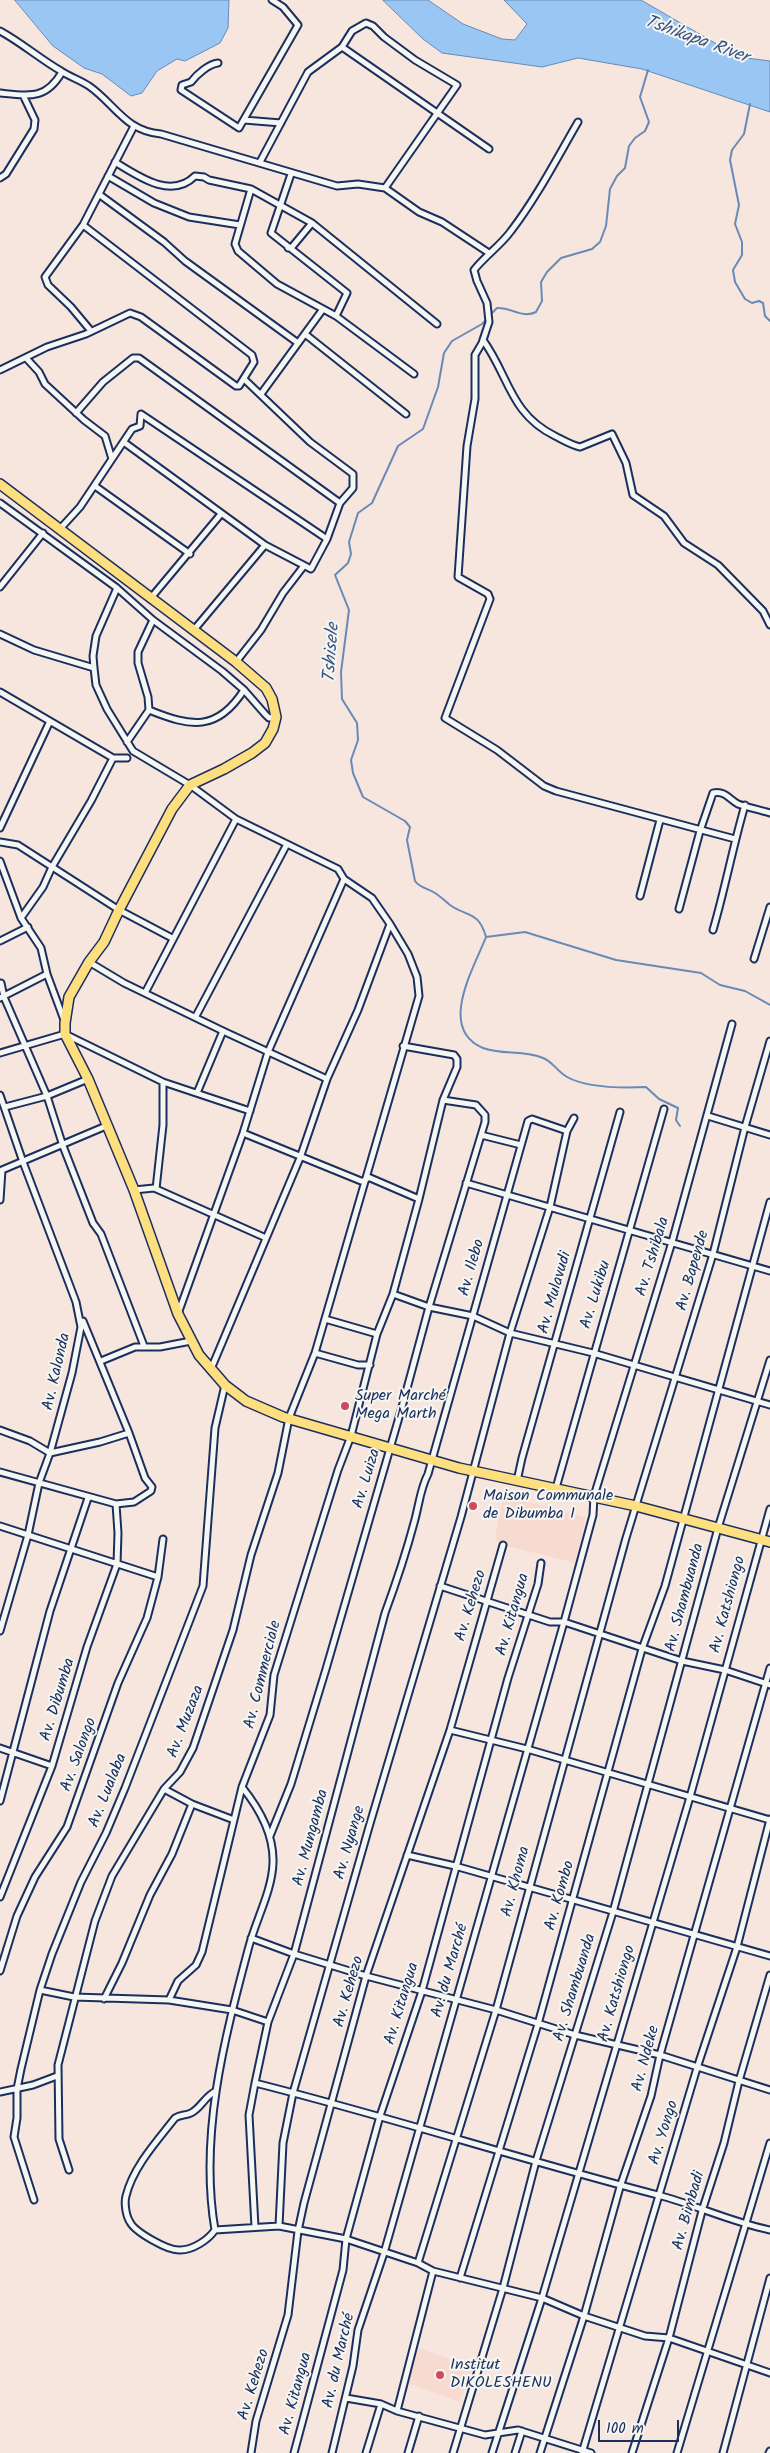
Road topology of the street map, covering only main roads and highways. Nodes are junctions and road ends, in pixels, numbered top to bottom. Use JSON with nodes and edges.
{"nodes":[{"id":1,"x":0,"y":484,"type":"edge"},
{"id":2,"x":770,"y":1542,"type":"edge"}],
"edges":[{"from":1,"to":2,"type":"highway"}]}
